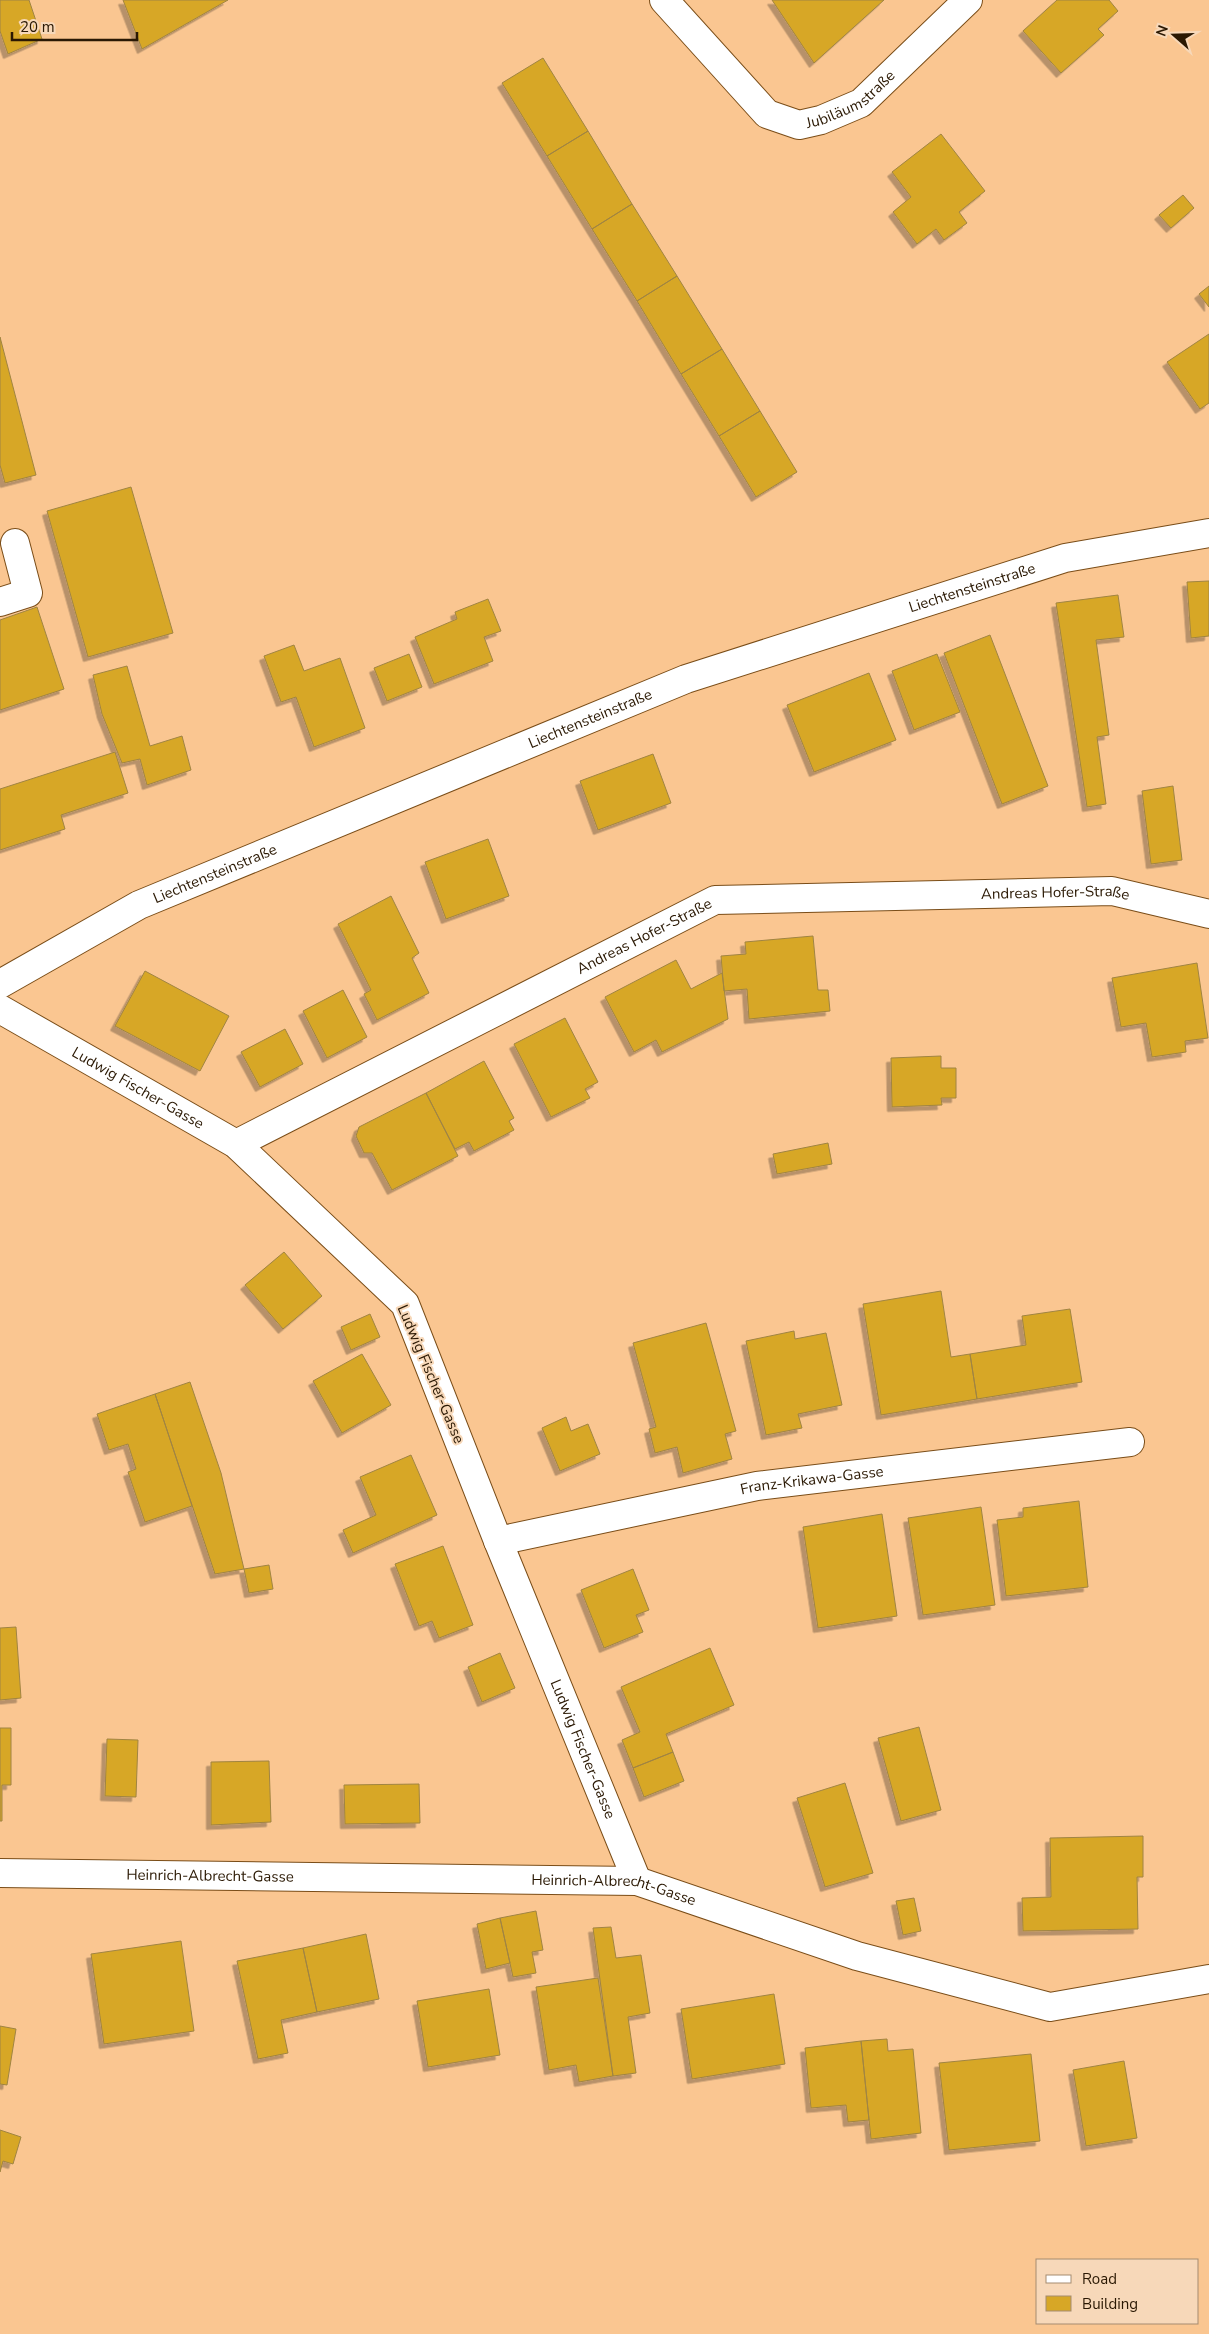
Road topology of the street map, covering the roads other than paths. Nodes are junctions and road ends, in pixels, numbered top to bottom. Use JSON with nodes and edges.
{"nodes":[{"id":1,"x":664,"y":0,"type":"edge"},
{"id":2,"x":968,"y":0,"type":"edge"},
{"id":3,"x":1209,"y":533,"type":"edge"},
{"id":4,"x":14,"y":543,"type":"dead end"},
{"id":5,"x":0,"y":602,"type":"edge"},
{"id":6,"x":1209,"y":914,"type":"edge"},
{"id":7,"x":0,"y":984,"type":"edge"},
{"id":8,"x":0,"y":1009,"type":"edge"},
{"id":9,"x":236,"y":1144,"type":"junction"},
{"id":10,"x":1130,"y":1442,"type":"dead end"},
{"id":11,"x":498,"y":1541,"type":"junction"},
{"id":12,"x":0,"y":1873,"type":"edge"},
{"id":13,"x":637,"y":1881,"type":"junction"},
{"id":14,"x":1209,"y":1979,"type":"edge"}],
"edges":[{"from":1,"to":2,"type":"street","name":"Jubiläumstraße"},
{"from":3,"to":7,"type":"street","name":"Liechtensteinstraße"},
{"from":4,"to":5,"type":"street"},
{"from":6,"to":9,"type":"street","name":"Andreas Hofer-Straße"},
{"from":8,"to":9,"type":"street","name":"Ludwig Fischer-Gasse"},
{"from":9,"to":11,"type":"street","name":"Ludwig Fischer-Gasse"},
{"from":10,"to":11,"type":"street","name":"Franz-Krikawa-Gasse"},
{"from":11,"to":13,"type":"street","name":"Ludwig Fischer-Gasse"},
{"from":12,"to":13,"type":"street","name":"Heinrich-Albrecht-Gasse"},
{"from":13,"to":14,"type":"street","name":"Heinrich-Albrecht-Gasse"}]}
